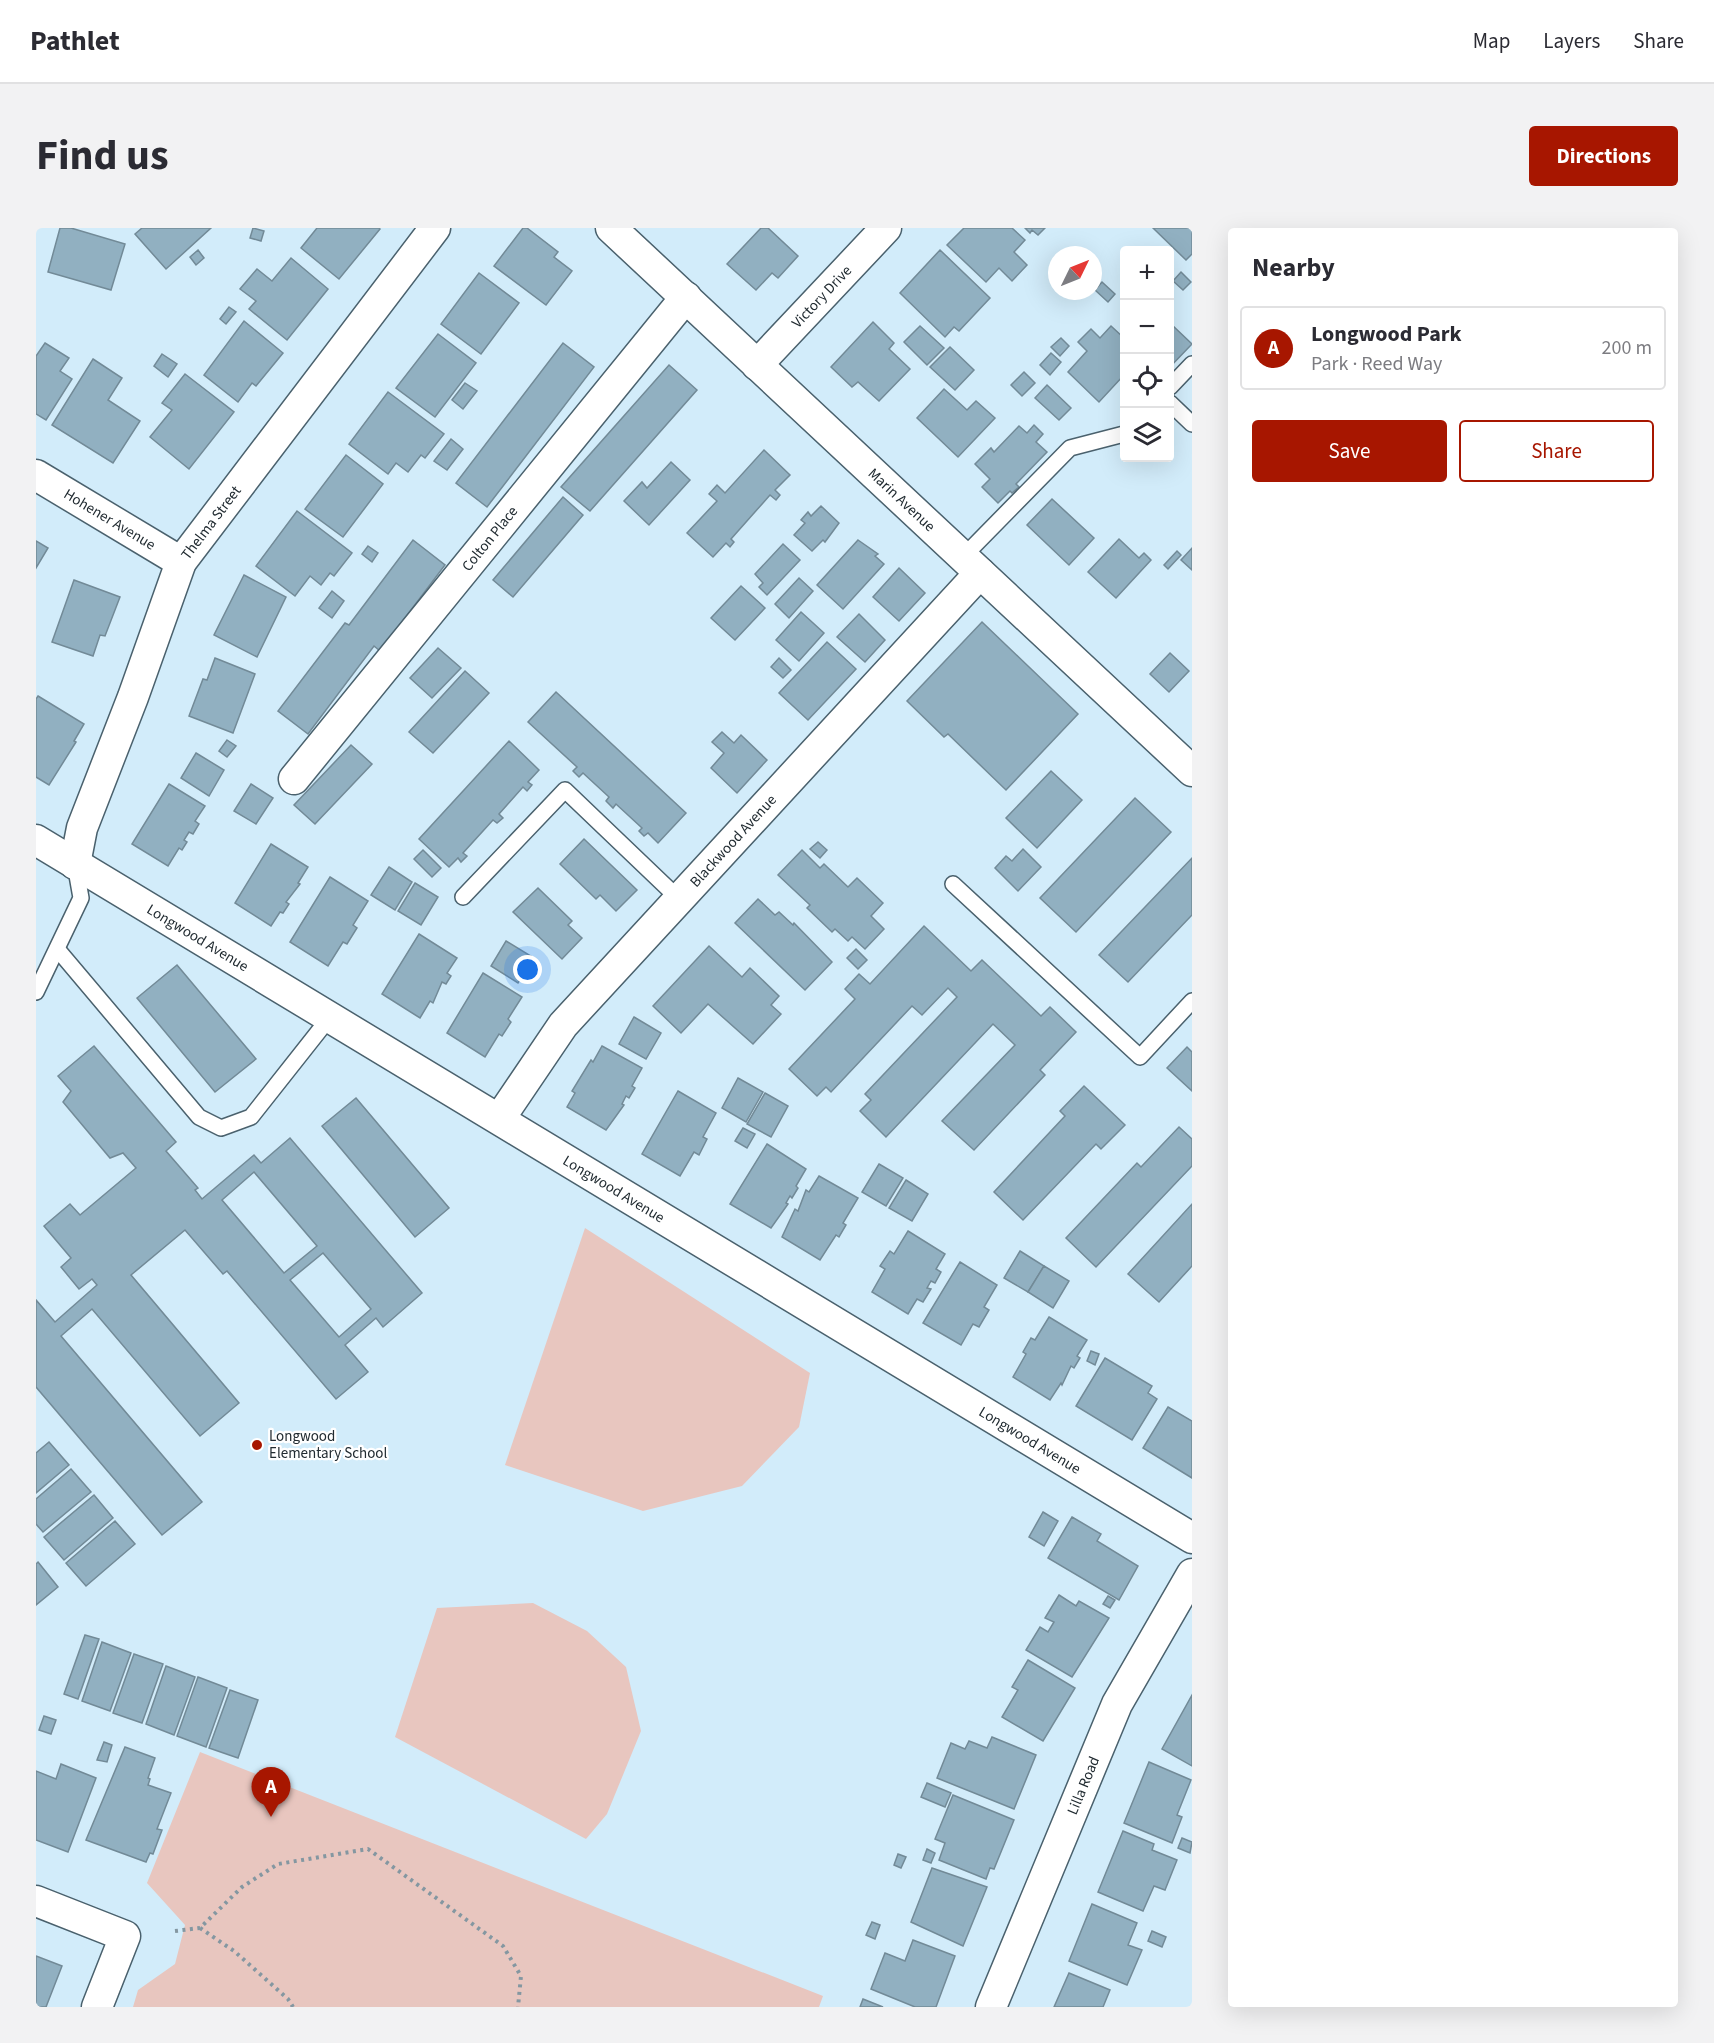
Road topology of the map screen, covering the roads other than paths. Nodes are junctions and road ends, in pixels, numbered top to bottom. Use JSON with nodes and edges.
{"nodes":[{"id":1,"x":435,"y":228,"type":"edge"},
{"id":2,"x":611,"y":228,"type":"edge"},
{"id":3,"x":886,"y":228,"type":"edge"},
{"id":4,"x":686,"y":297,"type":"junction"},
{"id":5,"x":1192,"y":364,"type":"edge"},
{"id":6,"x":757,"y":365,"type":"junction"},
{"id":7,"x":1174,"y":383,"type":"edge"},
{"id":8,"x":1174,"y":407,"type":"edge"},
{"id":9,"x":1192,"y":424,"type":"edge"},
{"id":10,"x":1120,"y":435,"type":"edge"},
{"id":11,"x":36,"y":476,"type":"edge"},
{"id":12,"x":181,"y":562,"type":"junction"},
{"id":13,"x":971,"y":565,"type":"junction"},
{"id":14,"x":1192,"y":771,"type":"edge"},
{"id":15,"x":294,"y":779,"type":"dead end"},
{"id":16,"x":36,"y":840,"type":"edge"},
{"id":17,"x":75,"y":864,"type":"junction"},
{"id":18,"x":953,"y":884,"type":"dead end"},
{"id":19,"x":463,"y":897,"type":"dead end"},
{"id":20,"x":680,"y":898,"type":"junction"},
{"id":21,"x":58,"y":950,"type":"junction"},
{"id":22,"x":36,"y":992,"type":"edge"},
{"id":23,"x":1192,"y":1001,"type":"edge"},
{"id":24,"x":330,"y":1017,"type":"junction"},
{"id":25,"x":500,"y":1118,"type":"junction"},
{"id":26,"x":1192,"y":1538,"type":"edge"},
{"id":27,"x":1192,"y":1574,"type":"edge"},
{"id":28,"x":36,"y":1901,"type":"edge"},
{"id":29,"x":97,"y":2007,"type":"edge"},
{"id":30,"x":991,"y":2007,"type":"edge"}],
"edges":[{"from":1,"to":12,"type":"street","name":"Thelma Street"},
{"from":2,"to":4,"type":"street","name":"Marin Avenue"},
{"from":3,"to":6,"type":"street","name":"Victory Drive"},
{"from":4,"to":6,"type":"street","name":"Marin Avenue"},
{"from":4,"to":15,"type":"street","name":"Colton Place"},
{"from":5,"to":7,"type":"lane"},
{"from":6,"to":13,"type":"street","name":"Marin Avenue"},
{"from":8,"to":9,"type":"lane"},
{"from":10,"to":13,"type":"lane"},
{"from":11,"to":12,"type":"street","name":"Hohener Avenue"},
{"from":12,"to":17,"type":"street","name":"Thelma Street"},
{"from":13,"to":14,"type":"street","name":"Marin Avenue"},
{"from":13,"to":20,"type":"street","name":"Blackwood Avenue"},
{"from":16,"to":17,"type":"street","name":"Longwood Avenue"},
{"from":17,"to":21,"type":"lane"},
{"from":17,"to":24,"type":"street","name":"Longwood Avenue"},
{"from":18,"to":23,"type":"lane"},
{"from":19,"to":20,"type":"lane"},
{"from":20,"to":25,"type":"street","name":"Blackwood Avenue"},
{"from":21,"to":22,"type":"lane"},
{"from":21,"to":24,"type":"lane"},
{"from":24,"to":25,"type":"street","name":"Longwood Avenue"},
{"from":25,"to":26,"type":"street","name":"Longwood Avenue"},
{"from":27,"to":30,"type":"street","name":"Lilla Road"},
{"from":28,"to":29,"type":"street"}]}
